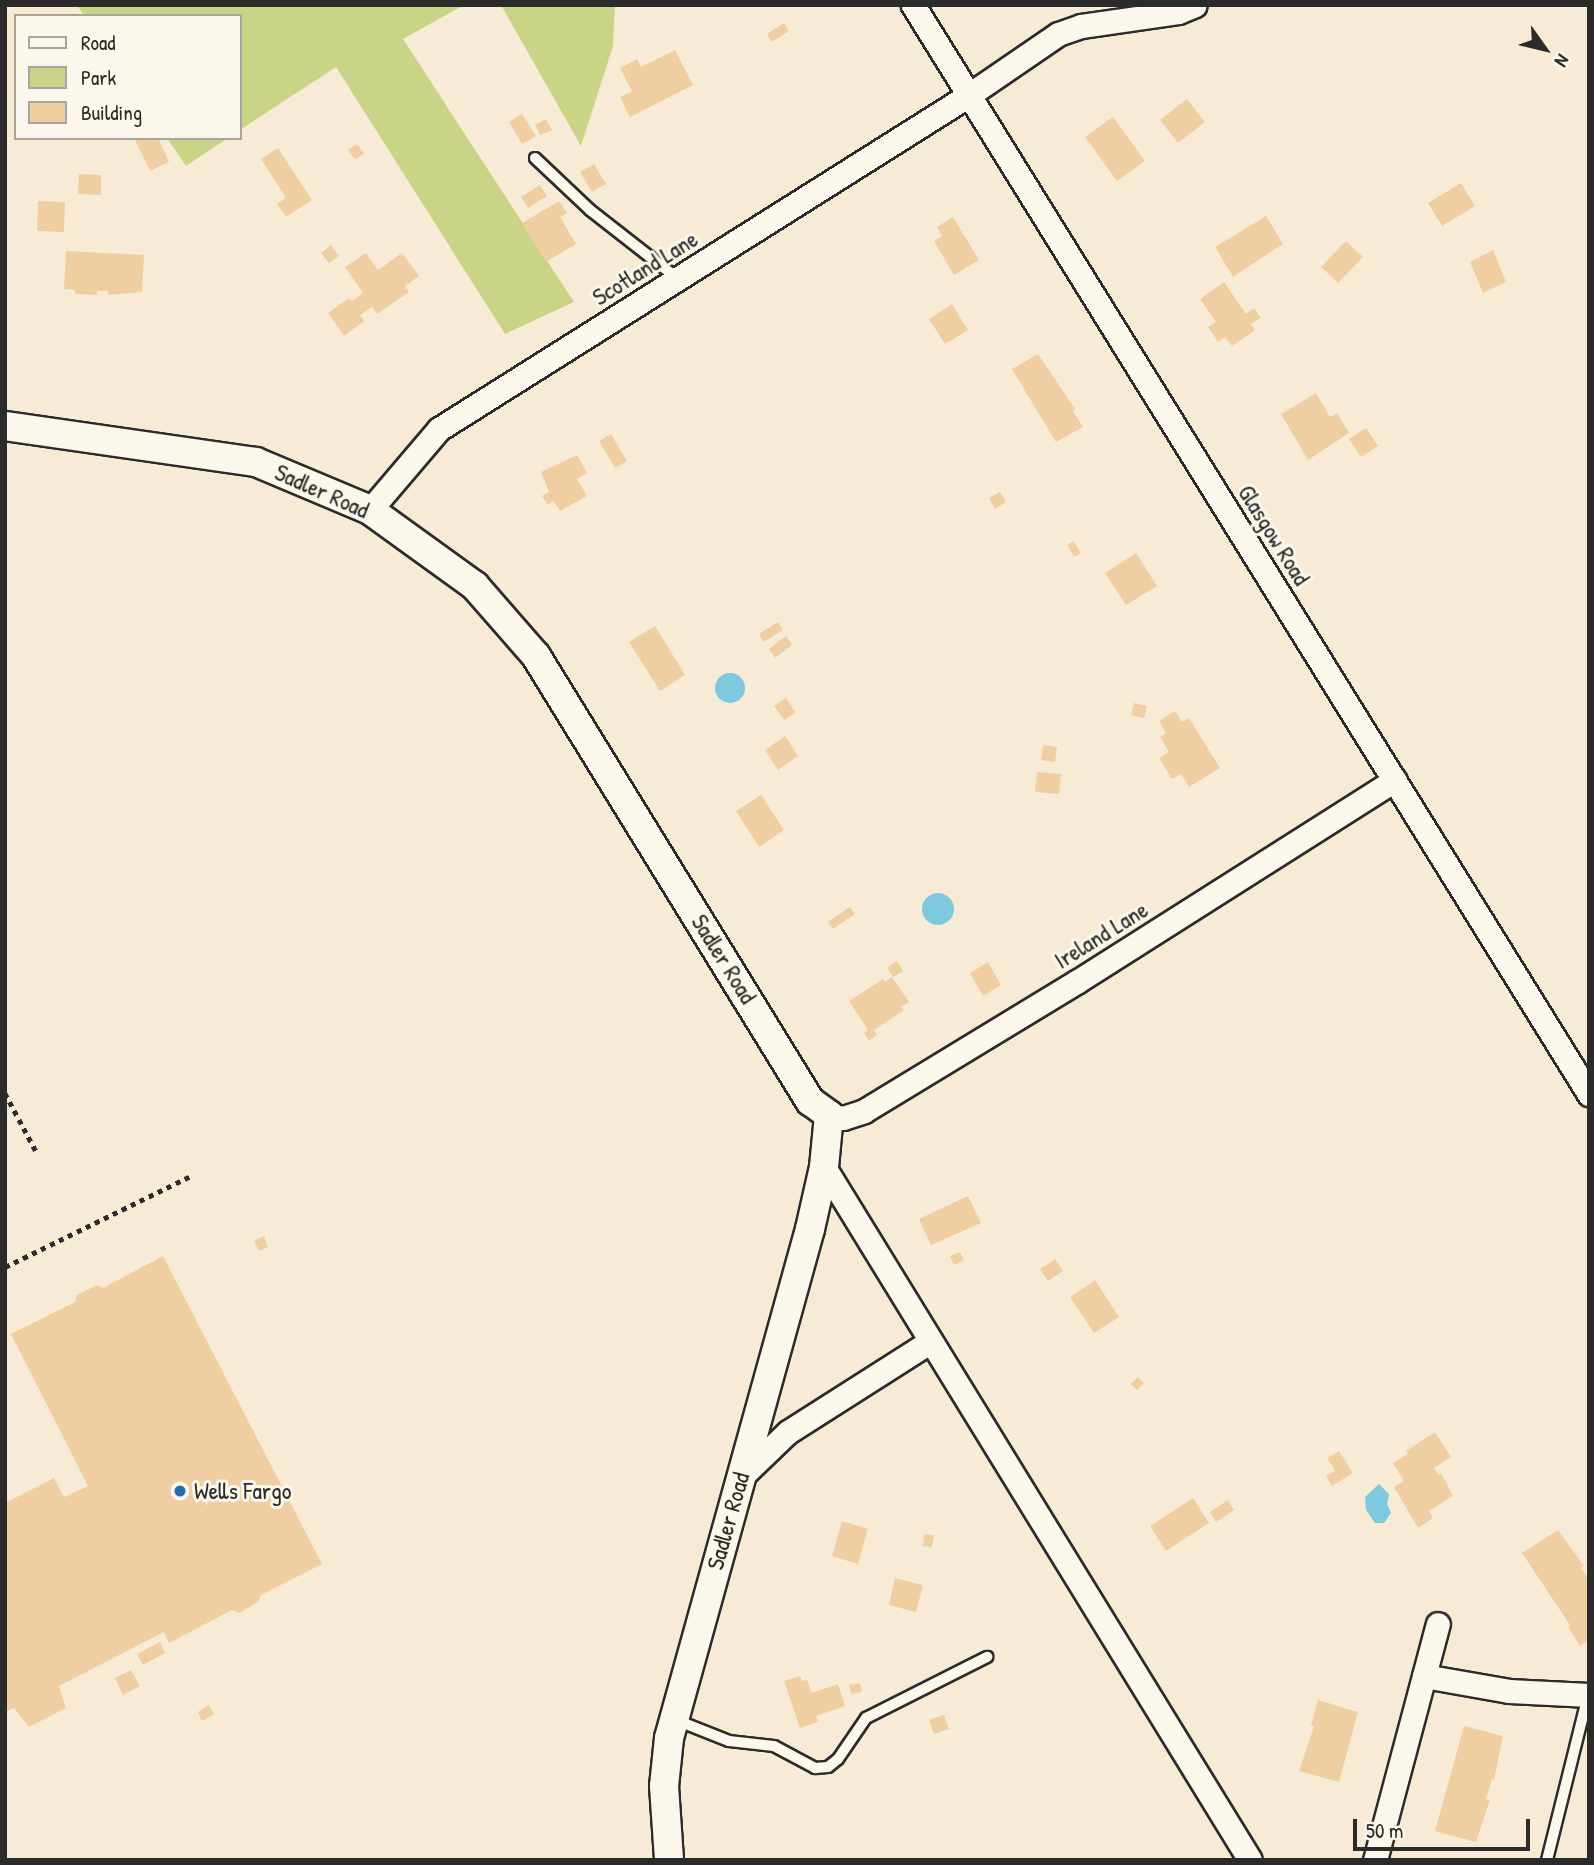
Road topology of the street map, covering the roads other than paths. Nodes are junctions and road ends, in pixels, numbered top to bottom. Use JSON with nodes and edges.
{"nodes":[{"id":1,"x":913,"y":5,"type":"edge"},
{"id":2,"x":1195,"y":5,"type":"edge"},
{"id":3,"x":969,"y":95,"type":"junction"},
{"id":4,"x":535,"y":158,"type":"dead end"},
{"id":5,"x":677,"y":278,"type":"junction"},
{"id":6,"x":5,"y":426,"type":"edge"},
{"id":7,"x":370,"y":510,"type":"junction"},
{"id":8,"x":1395,"y":780,"type":"junction"},
{"id":9,"x":1589,"y":1094,"type":"edge"},
{"id":10,"x":829,"y":1115,"type":"junction"},
{"id":11,"x":824,"y":1167,"type":"junction"},
{"id":12,"x":931,"y":1341,"type":"junction"},
{"id":13,"x":740,"y":1478,"type":"junction"},
{"id":14,"x":1438,"y":1623,"type":"dead end"},
{"id":15,"x":988,"y":1657,"type":"dead end"},
{"id":16,"x":1424,"y":1676,"type":"junction"},
{"id":17,"x":1588,"y":1695,"type":"edge"},
{"id":18,"x":674,"y":1719,"type":"junction"},
{"id":19,"x":668,"y":1860,"type":"edge"},
{"id":20,"x":1250,"y":1860,"type":"edge"},
{"id":21,"x":1375,"y":1860,"type":"edge"},
{"id":22,"x":1548,"y":1860,"type":"edge"}],
"edges":[{"from":1,"to":3,"type":"street","name":"Glasgow Road"},
{"from":2,"to":3,"type":"street","name":"Scotland Lane"},
{"from":3,"to":5,"type":"street","name":"Scotland Lane"},
{"from":3,"to":8,"type":"street","name":"Glasgow Road"},
{"from":4,"to":5,"type":"lane"},
{"from":5,"to":7,"type":"street","name":"Scotland Lane"},
{"from":6,"to":7,"type":"street","name":"Sadler Road"},
{"from":7,"to":10,"type":"street","name":"Sadler Road"},
{"from":8,"to":9,"type":"street","name":"Glasgow Road"},
{"from":8,"to":10,"type":"street","name":"Ireland Lane"},
{"from":10,"to":11,"type":"street","name":"Sadler Road"},
{"from":11,"to":12,"type":"street"},
{"from":11,"to":13,"type":"street","name":"Sadler Road"},
{"from":12,"to":13,"type":"street"},
{"from":12,"to":20,"type":"street"},
{"from":13,"to":18,"type":"street","name":"Sadler Road"},
{"from":14,"to":16,"type":"street"},
{"from":15,"to":18,"type":"lane"},
{"from":16,"to":17,"type":"street"},
{"from":16,"to":21,"type":"street"},
{"from":17,"to":22,"type":"lane"},
{"from":18,"to":19,"type":"street","name":"Sadler Road"}]}
